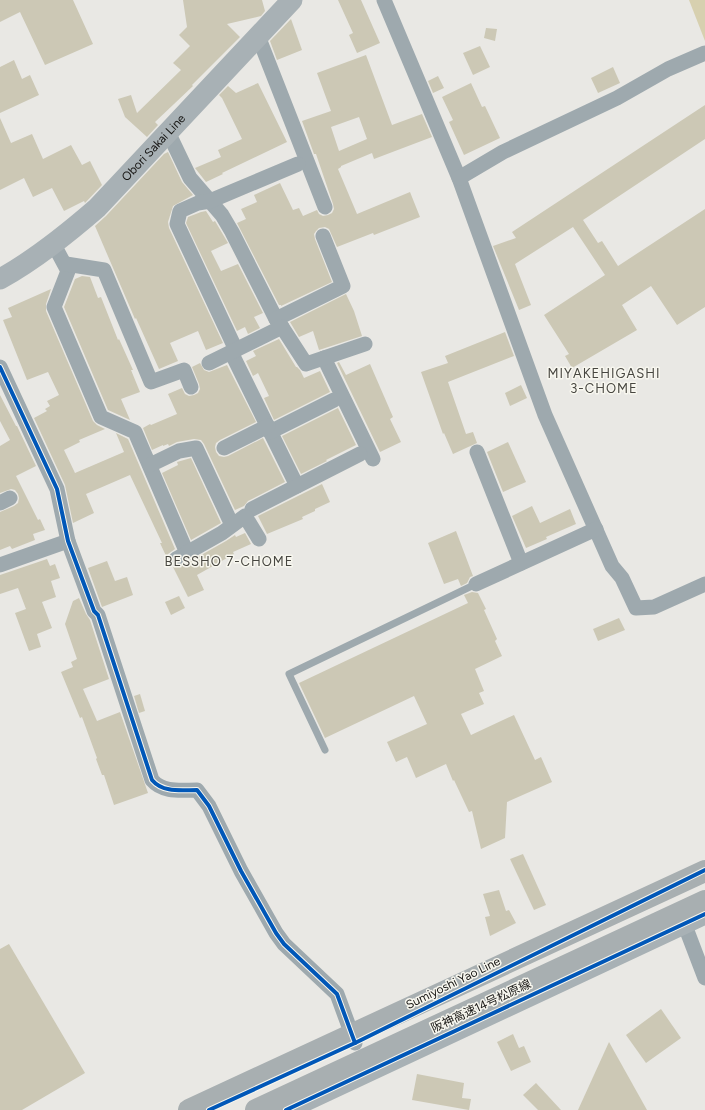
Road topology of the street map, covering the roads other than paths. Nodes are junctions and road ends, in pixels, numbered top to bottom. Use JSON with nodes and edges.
{"nodes":[{"id":1,"x":292,"y":0,"type":"edge"},
{"id":2,"x":384,"y":0,"type":"edge"},
{"id":3,"x":258,"y":36,"type":"junction"},
{"id":4,"x":705,"y":52,"type":"edge"},
{"id":5,"x":168,"y":132,"type":"junction"},
{"id":6,"x":298,"y":164,"type":"dead end"},
{"id":7,"x":459,"y":178,"type":"junction"},
{"id":8,"x":210,"y":201,"type":"junction"},
{"id":9,"x":325,"y":207,"type":"dead end"},
{"id":10,"x":323,"y":236,"type":"dead end"},
{"id":11,"x":54,"y":244,"type":"junction"},
{"id":12,"x":66,"y":264,"type":"junction"},
{"id":13,"x":0,"y":279,"type":"edge"},
{"id":14,"x":279,"y":323,"type":"junction"},
{"id":15,"x":365,"y":344,"type":"dead end"},
{"id":16,"x":234,"y":351,"type":"junction"},
{"id":17,"x":324,"y":358,"type":"junction"},
{"id":18,"x":209,"y":363,"type":"dead end"},
{"id":19,"x":0,"y":366,"type":"edge"},
{"id":20,"x":191,"y":387,"type":"dead end"},
{"id":21,"x":334,"y":400,"type":"dead end"},
{"id":22,"x":269,"y":429,"type":"junction"},
{"id":23,"x":224,"y":448,"type":"dead end"},
{"id":24,"x":477,"y":452,"type":"dead end"},
{"id":25,"x":150,"y":465,"type":"junction"},
{"id":26,"x":297,"y":486,"type":"junction"},
{"id":27,"x":252,"y":509,"type":"dead end"},
{"id":28,"x":232,"y":525,"type":"junction"},
{"id":29,"x":596,"y":529,"type":"junction"},
{"id":30,"x":259,"y":539,"type":"dead end"},
{"id":31,"x":68,"y":541,"type":"junction"},
{"id":32,"x":521,"y":563,"type":"junction"},
{"id":33,"x":0,"y":565,"type":"edge"},
{"id":34,"x":476,"y":584,"type":"joint"},
{"id":35,"x":705,"y":584,"type":"edge"},
{"id":36,"x":325,"y":750,"type":"dead end"},
{"id":37,"x":705,"y":870,"type":"edge"},
{"id":38,"x":705,"y":901,"type":"edge"},
{"id":39,"x":705,"y":914,"type":"edge"},
{"id":40,"x":684,"y":923,"type":"junction"},
{"id":41,"x":705,"y":978,"type":"edge"},
{"id":42,"x":355,"y":1043,"type":"junction"},
{"id":43,"x":189,"y":1110,"type":"edge"},
{"id":44,"x":209,"y":1110,"type":"edge"},
{"id":45,"x":256,"y":1110,"type":"edge"},
{"id":46,"x":286,"y":1110,"type":"edge"}],
"edges":[{"from":1,"to":3,"type":"main road","name":"Obori Sakai Line"},
{"from":2,"to":7,"type":"street"},
{"from":3,"to":5,"type":"main road","name":"Obori Sakai Line"},
{"from":3,"to":9,"type":"street"},
{"from":4,"to":7,"type":"street"},
{"from":5,"to":8,"type":"street"},
{"from":5,"to":11,"type":"main road","name":"Obori Sakai Line"},
{"from":6,"to":8,"type":"street"},
{"from":7,"to":29,"type":"street"},
{"from":8,"to":14,"type":"street"},
{"from":8,"to":16,"type":"street"},
{"from":10,"to":14,"type":"street"},
{"from":11,"to":12,"type":"street"},
{"from":11,"to":13,"type":"main road","name":"Obori Sakai Line"},
{"from":12,"to":20,"type":"street"},
{"from":12,"to":25,"type":"street"},
{"from":14,"to":16,"type":"street"},
{"from":14,"to":17,"type":"street"},
{"from":15,"to":17,"type":"street"},
{"from":16,"to":18,"type":"street"},
{"from":16,"to":22,"type":"street"},
{"from":17,"to":26,"type":"street"},
{"from":19,"to":31,"type":"street"},
{"from":21,"to":22,"type":"street"},
{"from":22,"to":23,"type":"street"},
{"from":22,"to":26,"type":"street"},
{"from":24,"to":32,"type":"street"},
{"from":25,"to":28,"type":"street"},
{"from":25,"to":28,"type":"street"},
{"from":26,"to":27,"type":"street"},
{"from":28,"to":30,"type":"street"},
{"from":29,"to":32,"type":"street"},
{"from":29,"to":35,"type":"street"},
{"from":31,"to":33,"type":"street"},
{"from":31,"to":42,"type":"street"},
{"from":32,"to":34,"type":"street"},
{"from":34,"to":36,"type":"lane"},
{"from":37,"to":42,"type":"main road","name":"Sumiyoshi Yao Line"},
{"from":37,"to":43,"type":"highway","bridge":true},
{"from":38,"to":45,"type":"highway","name":"阪神高速14号松原線"},
{"from":39,"to":40,"type":"main road"},
{"from":40,"to":41,"type":"street"},
{"from":40,"to":46,"type":"main road"},
{"from":42,"to":44,"type":"main road","name":"Sumiyoshi Yao Line"}]}
